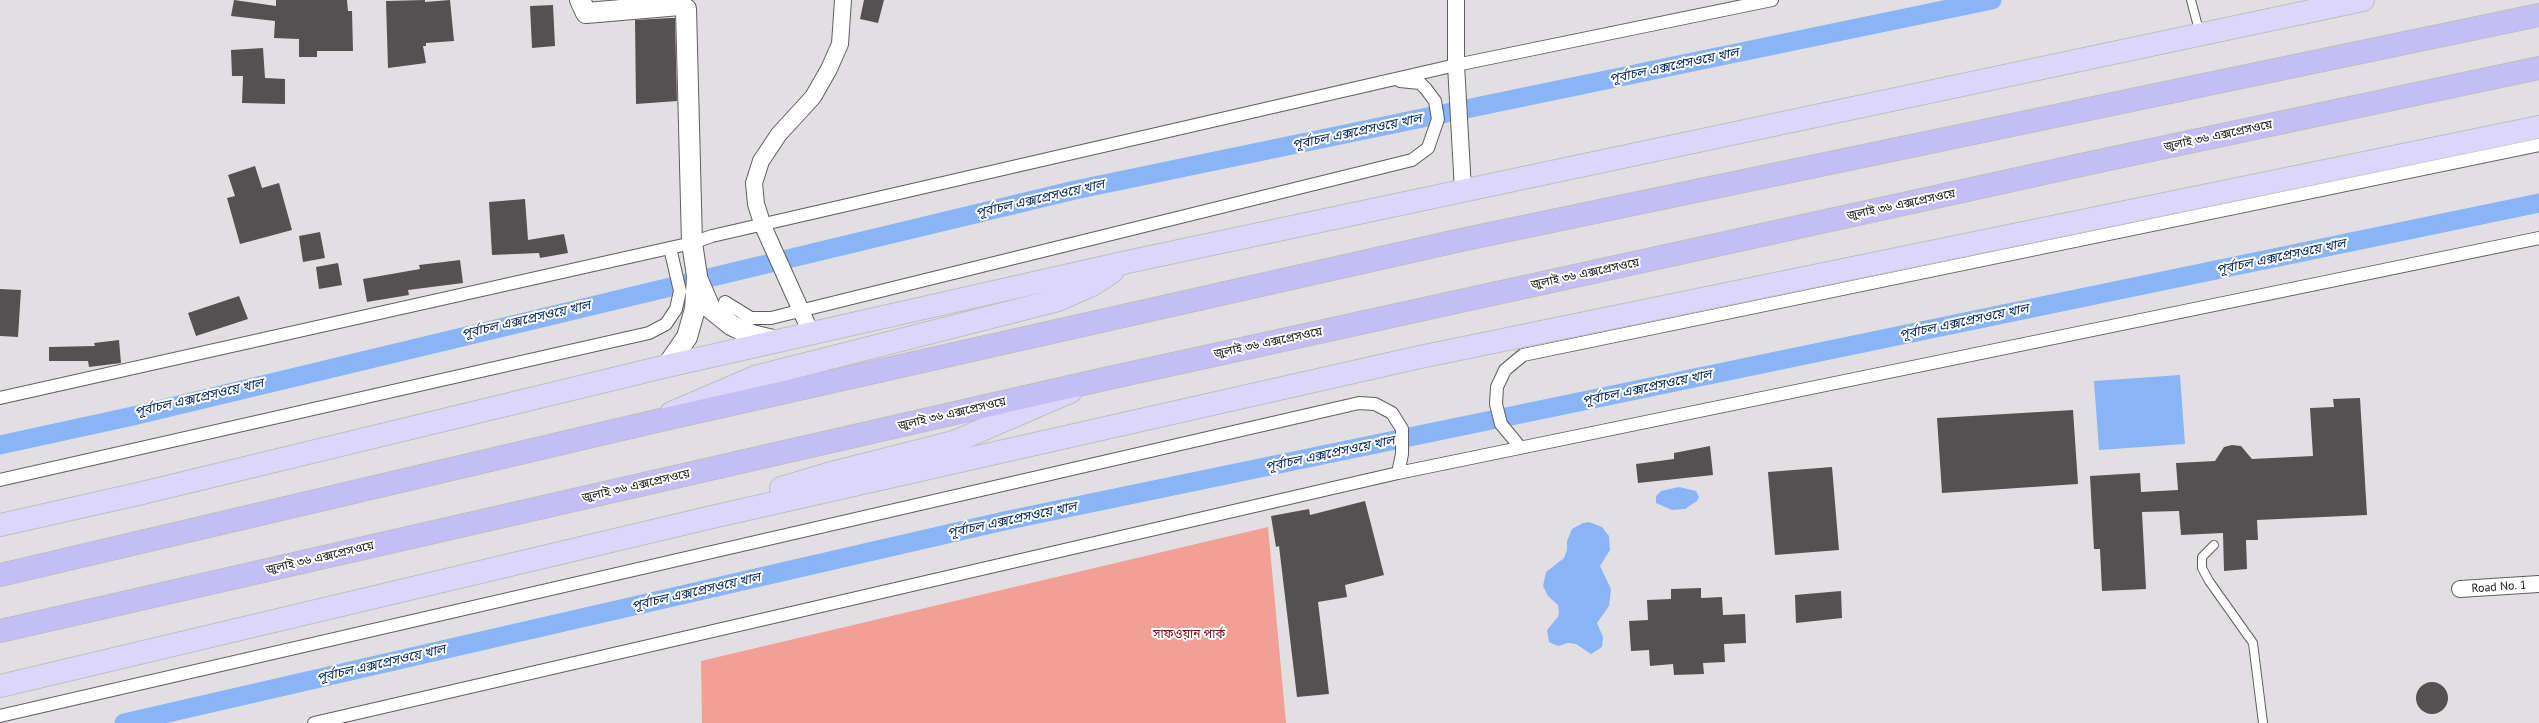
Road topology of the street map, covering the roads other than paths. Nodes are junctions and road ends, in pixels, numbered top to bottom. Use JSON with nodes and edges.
{"nodes":[{"id":1,"x":580,"y":0,"type":"edge"},
{"id":2,"x":843,"y":0,"type":"edge"},
{"id":3,"x":1456,"y":0,"type":"edge"},
{"id":4,"x":1772,"y":0,"type":"edge"},
{"id":5,"x":2191,"y":0,"type":"edge"},
{"id":6,"x":2363,"y":0,"type":"edge"},
{"id":7,"x":2539,"y":16,"type":"edge"},
{"id":8,"x":2200,"y":34,"type":"junction"},
{"id":9,"x":1456,"y":65,"type":"junction"},
{"id":10,"x":2539,"y":68,"type":"edge"},
{"id":11,"x":1391,"y":80,"type":"junction"},
{"id":12,"x":2539,"y":127,"type":"edge"},
{"id":13,"x":2539,"y":145,"type":"edge"},
{"id":14,"x":1463,"y":190,"type":"junction"},
{"id":15,"x":2539,"y":238,"type":"edge"},
{"id":16,"x":692,"y":243,"type":"junction"},
{"id":17,"x":670,"y":248,"type":"junction"},
{"id":18,"x":1127,"y":262,"type":"junction"},
{"id":19,"x":696,"y":276,"type":"junction"},
{"id":20,"x":725,"y":302,"type":"dead end"},
{"id":21,"x":811,"y":333,"type":"junction"},
{"id":22,"x":777,"y":341,"type":"junction"},
{"id":23,"x":667,"y":366,"type":"junction"},
{"id":24,"x":1092,"y":382,"type":"junction"},
{"id":25,"x":0,"y":398,"type":"edge"},
{"id":26,"x":652,"y":422,"type":"junction"},
{"id":27,"x":1520,"y":447,"type":"junction"},
{"id":28,"x":1398,"y":473,"type":"junction"},
{"id":29,"x":0,"y":480,"type":"edge"},
{"id":30,"x":712,"y":517,"type":"junction"},
{"id":31,"x":0,"y":525,"type":"edge"},
{"id":32,"x":2214,"y":545,"type":"dead end"},
{"id":33,"x":0,"y":575,"type":"edge"},
{"id":34,"x":2539,"y":584,"type":"edge"},
{"id":35,"x":2460,"y":589,"type":"dead end"},
{"id":36,"x":0,"y":631,"type":"edge"},
{"id":37,"x":0,"y":686,"type":"edge"},
{"id":38,"x":0,"y":716,"type":"edge"},
{"id":39,"x":314,"y":723,"type":"edge"},
{"id":40,"x":2263,"y":723,"type":"edge"}],
"edges":[{"from":1,"to":16,"type":"street"},
{"from":2,"to":21,"type":"street"},
{"from":3,"to":9,"type":"street"},
{"from":4,"to":9,"type":"street"},
{"from":5,"to":8,"type":"lane"},
{"from":6,"to":8,"type":"main road"},
{"from":7,"to":26,"type":"highway"},
{"from":8,"to":14,"type":"main road"},
{"from":9,"to":11,"type":"street"},
{"from":9,"to":14,"type":"street"},
{"from":10,"to":24,"type":"highway","name":"জুলাই ৩৬ এক্সপ্রেসওয়ে"},
{"from":11,"to":16,"type":"street"},
{"from":11,"to":20,"type":"street"},
{"from":12,"to":30,"type":"main road"},
{"from":13,"to":27,"type":"street"},
{"from":14,"to":18,"type":"main road"},
{"from":15,"to":27,"type":"street"},
{"from":16,"to":17,"type":"street"},
{"from":16,"to":19,"type":"street"},
{"from":17,"to":25,"type":"street"},
{"from":17,"to":29,"type":"street"},
{"from":18,"to":21,"type":"main road"},
{"from":18,"to":26,"type":"main road"},
{"from":19,"to":22,"type":"street"},
{"from":19,"to":23,"type":"street"},
{"from":21,"to":22,"type":"main road"},
{"from":22,"to":23,"type":"main road"},
{"from":23,"to":31,"type":"main road"},
{"from":24,"to":30,"type":"main road"},
{"from":24,"to":36,"type":"highway","name":"জুলাই ৩৬ এক্সপ্রেসওয়ে"},
{"from":26,"to":33,"type":"highway"},
{"from":27,"to":28,"type":"street"},
{"from":28,"to":38,"type":"street"},
{"from":28,"to":39,"type":"street"},
{"from":30,"to":37,"type":"main road"},
{"from":32,"to":40,"type":"lane"},
{"from":34,"to":35,"type":"street","name":"Road No. 1"}]}
